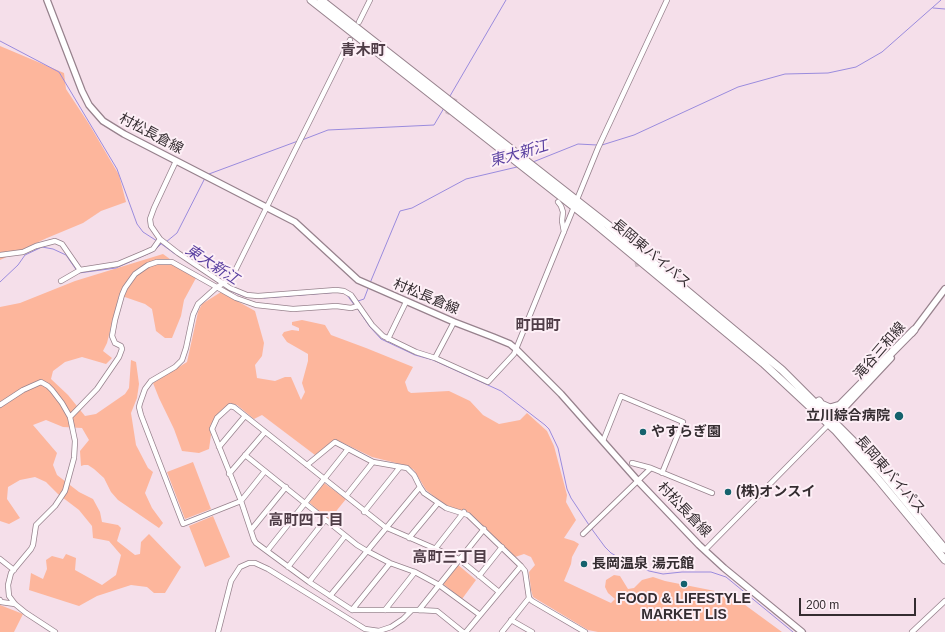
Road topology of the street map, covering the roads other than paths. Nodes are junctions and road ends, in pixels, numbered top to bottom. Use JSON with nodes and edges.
{"nodes":[{"id":1,"x":47,"y":0,"type":"edge"},
{"id":2,"x":311,"y":0,"type":"edge"},
{"id":3,"x":320,"y":0,"type":"edge"},
{"id":4,"x":370,"y":0,"type":"edge"},
{"id":5,"x":668,"y":0,"type":"edge"},
{"id":6,"x":359,"y":22,"type":"dead end"},
{"id":7,"x":350,"y":40,"type":"dead end"},
{"id":8,"x":176,"y":161,"type":"junction"},
{"id":9,"x":558,"y":202,"type":"dead end"},
{"id":10,"x":575,"y":203,"type":"junction"},
{"id":11,"x":267,"y":206,"type":"junction"},
{"id":12,"x":564,"y":232,"type":"junction"},
{"id":13,"x":160,"y":239,"type":"junction"},
{"id":14,"x":0,"y":255,"type":"edge"},
{"id":15,"x":80,"y":270,"type":"junction"},
{"id":16,"x":61,"y":281,"type":"dead end"},
{"id":17,"x":224,"y":283,"type":"junction"},
{"id":18,"x":217,"y":287,"type":"junction"},
{"id":19,"x":945,"y":290,"type":"edge"},
{"id":20,"x":406,"y":302,"type":"junction"},
{"id":21,"x":358,"y":306,"type":"junction"},
{"id":22,"x":454,"y":322,"type":"junction"},
{"id":23,"x":914,"y":330,"type":"junction"},
{"id":24,"x":388,"y":339,"type":"junction"},
{"id":25,"x":516,"y":349,"type":"junction"},
{"id":26,"x":435,"y":358,"type":"junction"},
{"id":27,"x":782,"y":370,"type":"junction"},
{"id":28,"x":0,"y":405,"type":"edge"},
{"id":29,"x":245,"y":416,"type":"junction"},
{"id":30,"x":70,"y":417,"type":"junction"},
{"id":31,"x":830,"y":422,"type":"junction"},
{"id":32,"x":265,"y":432,"type":"junction"},
{"id":33,"x":603,"y":441,"type":"junction"},
{"id":34,"x":219,"y":447,"type":"junction"},
{"id":35,"x":348,"y":449,"type":"junction"},
{"id":36,"x":246,"y":455,"type":"junction"},
{"id":37,"x":373,"y":462,"type":"junction"},
{"id":38,"x":632,"y":463,"type":"dead end"},
{"id":39,"x":307,"y":465,"type":"junction"},
{"id":40,"x":400,"y":467,"type":"junction"},
{"id":41,"x":651,"y":468,"type":"junction"},
{"id":42,"x":265,"y":471,"type":"junction"},
{"id":43,"x":662,"y":473,"type":"junction"},
{"id":44,"x":229,"y":474,"type":"junction"},
{"id":45,"x":325,"y":479,"type":"junction"},
{"id":46,"x":638,"y":480,"type":"junction"},
{"id":47,"x":286,"y":487,"type":"junction"},
{"id":48,"x":420,"y":487,"type":"junction"},
{"id":49,"x":712,"y":493,"type":"dead end"},
{"id":50,"x":346,"y":496,"type":"junction"},
{"id":51,"x":241,"y":501,"type":"junction"},
{"id":52,"x":305,"y":503,"type":"junction"},
{"id":53,"x":438,"y":503,"type":"junction"},
{"id":54,"x":364,"y":512,"type":"junction"},
{"id":55,"x":464,"y":512,"type":"junction"},
{"id":56,"x":325,"y":520,"type":"junction"},
{"id":57,"x":386,"y":527,"type":"junction"},
{"id":58,"x":484,"y":529,"type":"junction"},
{"id":59,"x":251,"y":530,"type":"junction"},
{"id":60,"x":583,"y":534,"type":"dead end"},
{"id":61,"x":346,"y":536,"type":"junction"},
{"id":62,"x":409,"y":538,"type":"junction"},
{"id":63,"x":502,"y":548,"type":"junction"},
{"id":64,"x":434,"y":549,"type":"junction"},
{"id":65,"x":945,"y":549,"type":"edge"},
{"id":66,"x":705,"y":550,"type":"junction"},
{"id":67,"x":267,"y":551,"type":"junction"},
{"id":68,"x":367,"y":552,"type":"junction"},
{"id":69,"x":0,"y":559,"type":"edge"},
{"id":70,"x":460,"y":560,"type":"junction"},
{"id":71,"x":945,"y":560,"type":"edge"},
{"id":72,"x":390,"y":563,"type":"junction"},
{"id":73,"x":521,"y":566,"type":"junction"},
{"id":74,"x":288,"y":567,"type":"junction"},
{"id":75,"x":14,"y":570,"type":"junction"},
{"id":76,"x":415,"y":572,"type":"junction"},
{"id":77,"x":479,"y":576,"type":"junction"},
{"id":78,"x":309,"y":582,"type":"junction"},
{"id":79,"x":439,"y":585,"type":"junction"},
{"id":80,"x":499,"y":592,"type":"junction"},
{"id":81,"x":330,"y":596,"type":"junction"},
{"id":82,"x":529,"y":598,"type":"junction"},
{"id":83,"x":0,"y":600,"type":"edge"},
{"id":84,"x":945,"y":601,"type":"edge"},
{"id":85,"x":15,"y":604,"type":"junction"},
{"id":86,"x":352,"y":610,"type":"junction"},
{"id":87,"x":386,"y":610,"type":"junction"},
{"id":88,"x":411,"y":610,"type":"junction"},
{"id":89,"x":419,"y":610,"type":"junction"},
{"id":90,"x":480,"y":615,"type":"junction"},
{"id":91,"x":511,"y":620,"type":"junction"},
{"id":92,"x":55,"y":632,"type":"edge"},
{"id":93,"x":218,"y":632,"type":"edge"},
{"id":94,"x":463,"y":632,"type":"edge"},
{"id":95,"x":466,"y":632,"type":"edge"},
{"id":96,"x":502,"y":632,"type":"edge"},
{"id":97,"x":532,"y":632,"type":"edge"},
{"id":98,"x":586,"y":632,"type":"edge"},
{"id":99,"x":802,"y":632,"type":"edge"},
{"id":100,"x":912,"y":632,"type":"edge"}],
"edges":[{"from":1,"to":8,"type":"main road","name":"村松長倉線"},
{"from":2,"to":10,"type":"highway","name":"長岡東バイパス"},
{"from":3,"to":10,"type":"highway","name":"長岡東バイパス"},
{"from":4,"to":6,"type":"street"},
{"from":5,"to":10,"type":"street"},
{"from":7,"to":11,"type":"street"},
{"from":8,"to":11,"type":"main road","name":"村松長倉線"},
{"from":8,"to":13,"type":"street"},
{"from":9,"to":12,"type":"street"},
{"from":10,"to":12,"type":"street"},
{"from":10,"to":27,"type":"highway","name":"長岡東バイパス"},
{"from":10,"to":31,"type":"highway","name":"長岡東バイパス"},
{"from":11,"to":17,"type":"street"},
{"from":11,"to":20,"type":"main road","name":"村松長倉線"},
{"from":12,"to":25,"type":"street"},
{"from":13,"to":15,"type":"street"},
{"from":13,"to":17,"type":"street"},
{"from":14,"to":15,"type":"street"},
{"from":15,"to":16,"type":"street"},
{"from":17,"to":18,"type":"street"},
{"from":17,"to":21,"type":"street"},
{"from":18,"to":21,"type":"street"},
{"from":18,"to":30,"type":"street"},
{"from":18,"to":51,"type":"street"},
{"from":19,"to":23,"type":"main road","name":"滝谷三和線"},
{"from":20,"to":22,"type":"main road","name":"村松長倉線"},
{"from":20,"to":24,"type":"street"},
{"from":21,"to":24,"type":"street"},
{"from":22,"to":25,"type":"main road","name":"村松長倉線"},
{"from":22,"to":26,"type":"street"},
{"from":23,"to":27,"type":"highway"},
{"from":23,"to":31,"type":"main road","name":"滝谷三和線"},
{"from":24,"to":26,"type":"street"},
{"from":25,"to":26,"type":"street"},
{"from":25,"to":33,"type":"main road","name":"村松長倉線"},
{"from":27,"to":31,"type":"highway","name":"長岡東バイパス"},
{"from":28,"to":30,"type":"street"},
{"from":29,"to":32,"type":"street"},
{"from":29,"to":34,"type":"street"},
{"from":29,"to":34,"type":"street"},
{"from":30,"to":75,"type":"street"},
{"from":31,"to":65,"type":"highway","name":"長岡東バイパス"},
{"from":31,"to":66,"type":"street"},
{"from":31,"to":71,"type":"highway","name":"長岡東バイパス"},
{"from":32,"to":36,"type":"street"},
{"from":32,"to":39,"type":"street"},
{"from":33,"to":43,"type":"street"},
{"from":33,"to":46,"type":"main road","name":"村松長倉線"},
{"from":34,"to":44,"type":"street"},
{"from":35,"to":37,"type":"street"},
{"from":35,"to":39,"type":"street"},
{"from":35,"to":45,"type":"street"},
{"from":36,"to":42,"type":"street"},
{"from":36,"to":44,"type":"street"},
{"from":37,"to":40,"type":"street"},
{"from":37,"to":50,"type":"street"},
{"from":38,"to":41,"type":"street"},
{"from":39,"to":45,"type":"street"},
{"from":40,"to":48,"type":"street"},
{"from":40,"to":54,"type":"street"},
{"from":41,"to":43,"type":"street"},
{"from":41,"to":46,"type":"street"},
{"from":42,"to":47,"type":"street"},
{"from":42,"to":51,"type":"street"},
{"from":43,"to":49,"type":"street"},
{"from":44,"to":51,"type":"street"},
{"from":45,"to":50,"type":"street"},
{"from":45,"to":52,"type":"street"},
{"from":46,"to":60,"type":"street"},
{"from":46,"to":66,"type":"main road","name":"村松長倉線"},
{"from":47,"to":52,"type":"street"},
{"from":47,"to":59,"type":"street"},
{"from":48,"to":53,"type":"street"},
{"from":48,"to":57,"type":"street"},
{"from":50,"to":54,"type":"street"},
{"from":51,"to":59,"type":"street"},
{"from":52,"to":56,"type":"street"},
{"from":52,"to":67,"type":"street"},
{"from":53,"to":55,"type":"street"},
{"from":53,"to":62,"type":"street"},
{"from":54,"to":57,"type":"street"},
{"from":55,"to":58,"type":"street"},
{"from":55,"to":64,"type":"street"},
{"from":56,"to":61,"type":"street"},
{"from":56,"to":74,"type":"street"},
{"from":57,"to":62,"type":"street"},
{"from":57,"to":68,"type":"street"},
{"from":58,"to":63,"type":"street"},
{"from":58,"to":70,"type":"street"},
{"from":59,"to":67,"type":"street"},
{"from":61,"to":68,"type":"street"},
{"from":61,"to":78,"type":"street"},
{"from":62,"to":64,"type":"street"},
{"from":63,"to":73,"type":"street"},
{"from":63,"to":77,"type":"street"},
{"from":64,"to":70,"type":"street"},
{"from":66,"to":99,"type":"main road","name":"村松長倉線"},
{"from":67,"to":74,"type":"street"},
{"from":68,"to":72,"type":"street"},
{"from":68,"to":81,"type":"street"},
{"from":69,"to":75,"type":"street"},
{"from":70,"to":77,"type":"street"},
{"from":70,"to":79,"type":"street"},
{"from":72,"to":76,"type":"street"},
{"from":72,"to":86,"type":"street"},
{"from":73,"to":80,"type":"street"},
{"from":73,"to":82,"type":"street"},
{"from":74,"to":78,"type":"street"},
{"from":75,"to":85,"type":"street"},
{"from":76,"to":79,"type":"street"},
{"from":76,"to":87,"type":"street"},
{"from":77,"to":80,"type":"street"},
{"from":78,"to":81,"type":"street"},
{"from":79,"to":89,"type":"street"},
{"from":79,"to":90,"type":"street"},
{"from":80,"to":90,"type":"street"},
{"from":81,"to":86,"type":"street"},
{"from":82,"to":91,"type":"street"},
{"from":82,"to":98,"type":"street"},
{"from":83,"to":85,"type":"street"},
{"from":84,"to":100,"type":"street"},
{"from":85,"to":92,"type":"street"},
{"from":86,"to":87,"type":"street"},
{"from":87,"to":88,"type":"street"},
{"from":88,"to":89,"type":"street"},
{"from":88,"to":93,"type":"street"},
{"from":89,"to":94,"type":"street"},
{"from":90,"to":95,"type":"street"},
{"from":91,"to":96,"type":"street"},
{"from":91,"to":97,"type":"street"}]}
